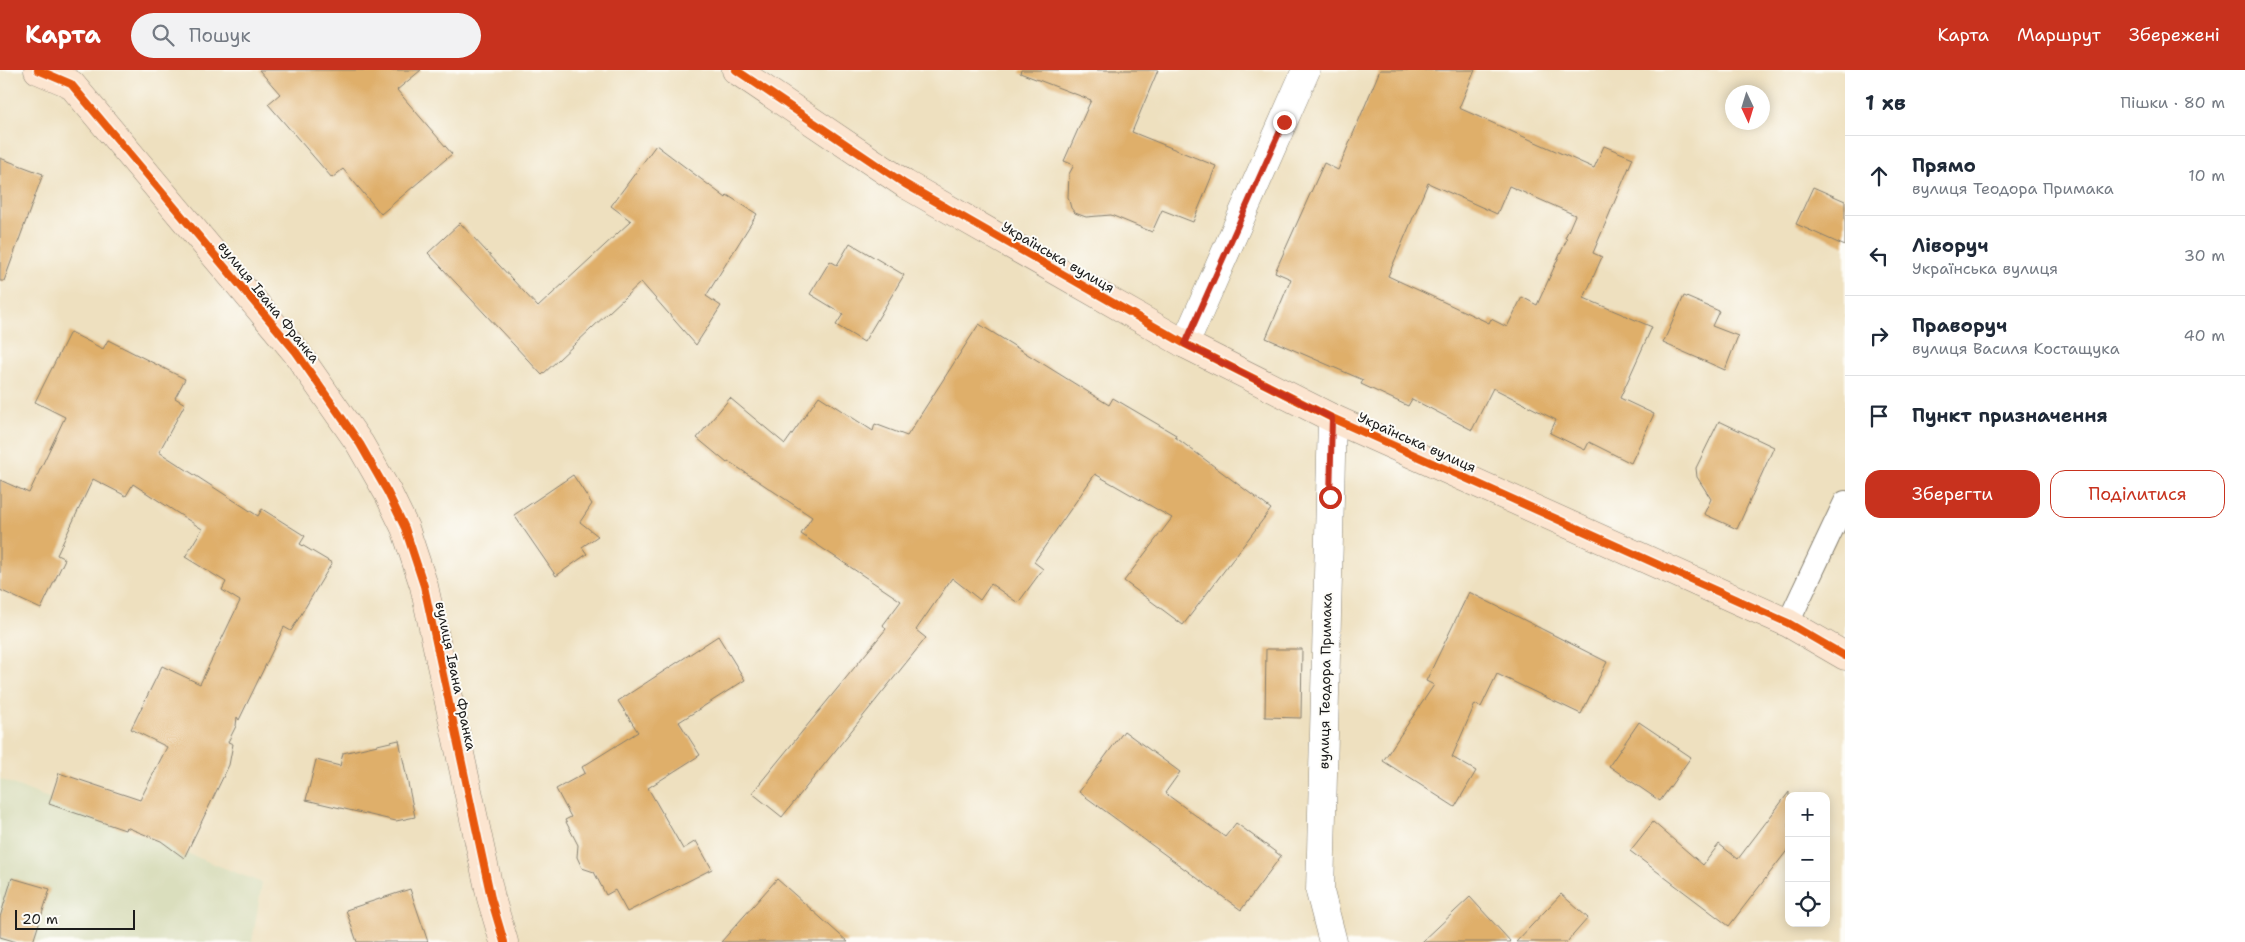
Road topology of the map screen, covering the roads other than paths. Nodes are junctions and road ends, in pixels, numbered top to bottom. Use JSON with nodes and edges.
{"nodes":[{"id":1,"x":38,"y":70,"type":"edge"},
{"id":2,"x":736,"y":70,"type":"edge"},
{"id":3,"x":1306,"y":70,"type":"edge"},
{"id":4,"x":73,"y":77,"type":"edge"},
{"id":5,"x":1185,"y":344,"type":"junction"},
{"id":6,"x":1332,"y":418,"type":"junction"},
{"id":7,"x":1845,"y":502,"type":"edge"},
{"id":8,"x":1788,"y":623,"type":"junction"},
{"id":9,"x":1845,"y":656,"type":"edge"},
{"id":10,"x":504,"y":942,"type":"edge"},
{"id":11,"x":1333,"y":942,"type":"edge"}],
"edges":[{"from":1,"to":4,"type":"street","name":"вулиця Івана Франка"},
{"from":2,"to":5,"type":"street","name":"Українська вулиця"},
{"from":3,"to":5,"type":"street"},
{"from":4,"to":10,"type":"street","name":"вулиця Івана Франка"},
{"from":5,"to":6,"type":"street","name":"Українська вулиця"},
{"from":6,"to":8,"type":"street","name":"Українська вулиця"},
{"from":6,"to":11,"type":"street","name":"вулиця Теодора Примака"},
{"from":7,"to":8,"type":"lane"},
{"from":8,"to":9,"type":"street","name":"Українська вулиця"}]}
